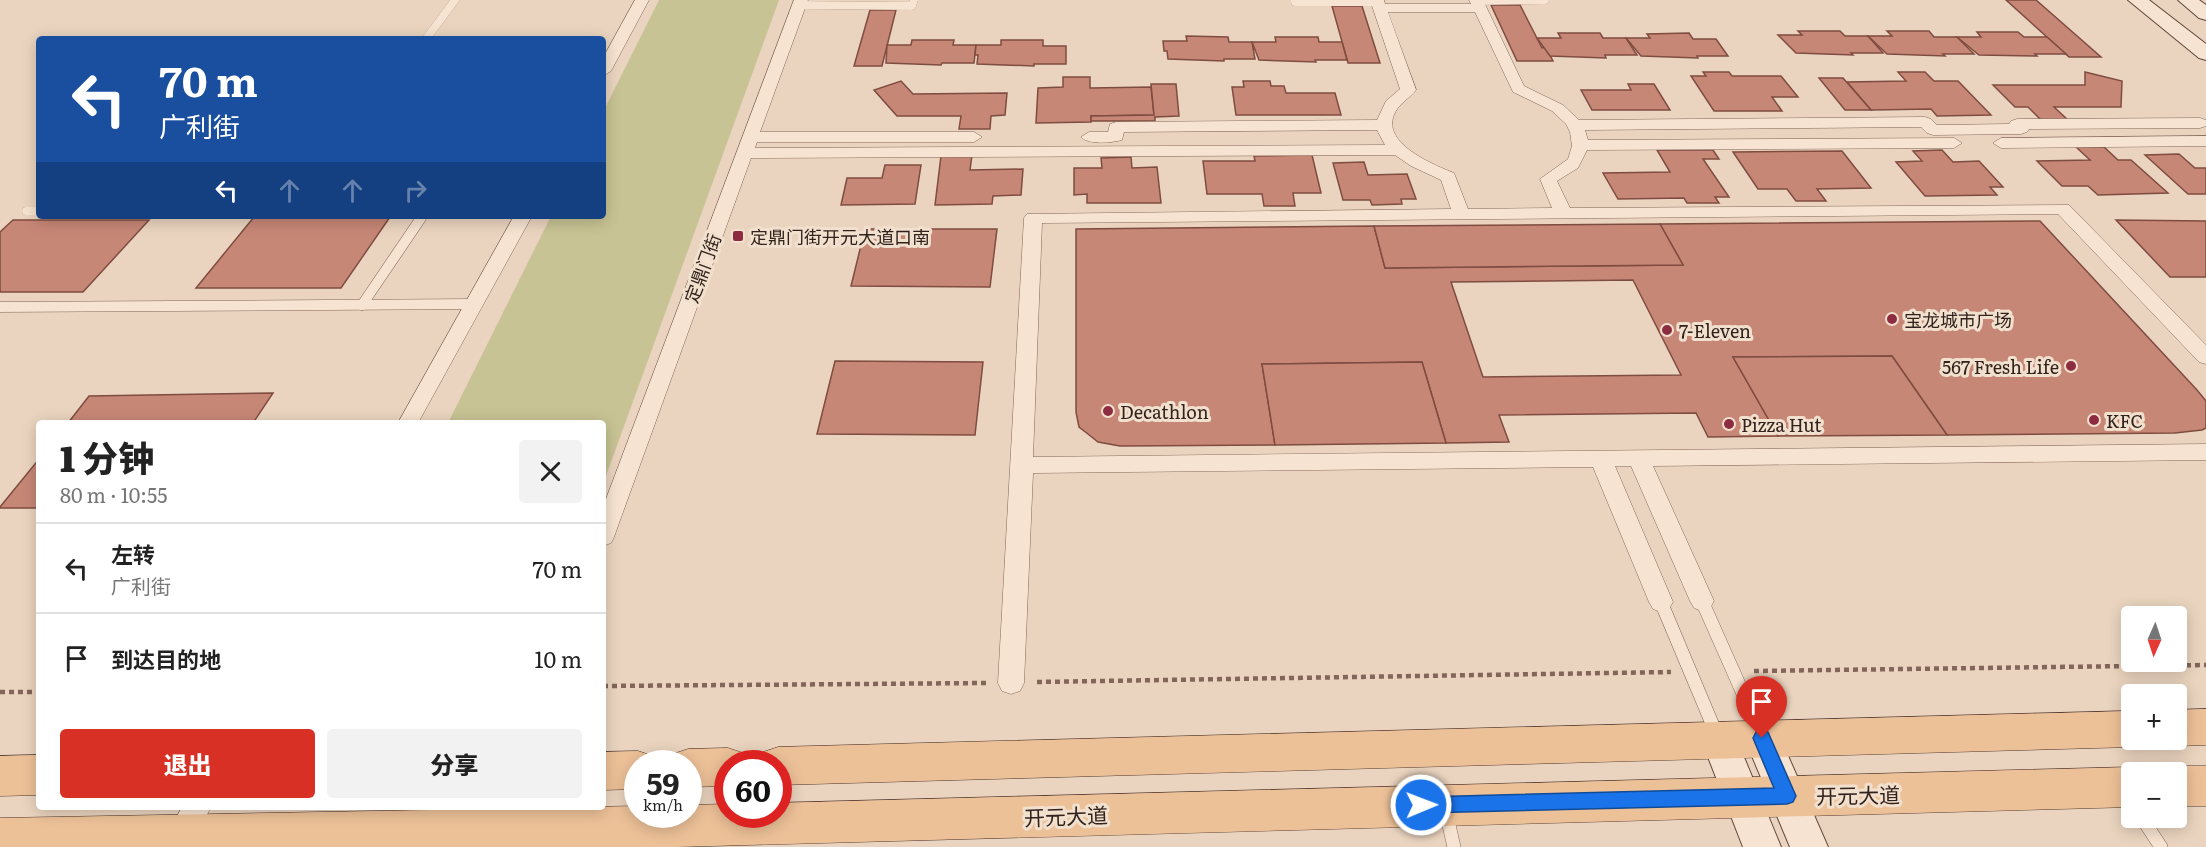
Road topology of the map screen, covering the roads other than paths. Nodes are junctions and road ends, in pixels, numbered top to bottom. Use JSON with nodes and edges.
{"nodes":[{"id":1,"x":455,"y":0,"type":"edge"},
{"id":2,"x":642,"y":0,"type":"edge"},
{"id":3,"x":914,"y":0,"type":"edge"},
{"id":4,"x":1295,"y":0,"type":"edge"},
{"id":5,"x":1545,"y":0,"type":"edge"},
{"id":6,"x":2137,"y":0,"type":"edge"},
{"id":7,"x":2187,"y":0,"type":"edge"},
{"id":8,"x":800,"y":3,"type":"edge"},
{"id":9,"x":1378,"y":3,"type":"edge"},
{"id":10,"x":1477,"y":3,"type":"edge"},
{"id":11,"x":2206,"y":14,"type":"edge"},
{"id":12,"x":428,"y":36,"type":"edge"},
{"id":13,"x":2206,"y":54,"type":"edge"},
{"id":14,"x":606,"y":66,"type":"edge"},
{"id":15,"x":2200,"y":123,"type":"dead end"},
{"id":16,"x":1385,"y":125,"type":"junction"},
{"id":17,"x":1574,"y":125,"type":"junction"},
{"id":18,"x":2206,"y":141,"type":"edge"},
{"id":19,"x":748,"y":145,"type":"junction"},
{"id":20,"x":1580,"y":145,"type":"junction"},
{"id":21,"x":1398,"y":150,"type":"junction"},
{"id":22,"x":36,"y":211,"type":"edge"},
{"id":23,"x":26,"y":212,"type":"dead end"},
{"id":24,"x":1563,"y":213,"type":"junction"},
{"id":25,"x":1461,"y":214,"type":"junction"},
{"id":26,"x":420,"y":219,"type":"edge"},
{"id":27,"x":521,"y":219,"type":"edge"},
{"id":28,"x":474,"y":304,"type":"junction"},
{"id":29,"x":362,"y":305,"type":"junction"},
{"id":30,"x":0,"y":307,"type":"edge"},
{"id":31,"x":2206,"y":357,"type":"edge"},
{"id":32,"x":410,"y":420,"type":"edge"},
{"id":33,"x":2206,"y":452,"type":"edge"},
{"id":34,"x":1601,"y":459,"type":"junction"},
{"id":35,"x":1640,"y":459,"type":"junction"},
{"id":36,"x":1022,"y":465,"type":"junction"},
{"id":37,"x":606,"y":529,"type":"edge"},
{"id":38,"x":1702,"y":601,"type":"joint"},
{"id":39,"x":1661,"y":602,"type":"joint"},
{"id":40,"x":1011,"y":683,"type":"road end"},
{"id":41,"x":2206,"y":727,"type":"edge"},
{"id":42,"x":2187,"y":728,"type":"edge"},
{"id":43,"x":2121,"y":729,"type":"edge"},
{"id":44,"x":1762,"y":738,"type":"junction"},
{"id":45,"x":1719,"y":739,"type":"junction"},
{"id":46,"x":792,"y":766,"type":"edge"},
{"id":47,"x":624,"y":770,"type":"edge"},
{"id":48,"x":606,"y":771,"type":"edge"},
{"id":49,"x":36,"y":775,"type":"edge"},
{"id":50,"x":0,"y":776,"type":"edge"},
{"id":51,"x":2187,"y":786,"type":"edge"},
{"id":52,"x":2206,"y":786,"type":"edge"},
{"id":53,"x":1742,"y":796,"type":"junction"},
{"id":54,"x":1787,"y":796,"type":"junction"},
{"id":55,"x":2121,"y":798,"type":"edge"},
{"id":56,"x":1445,"y":804,"type":"junction"},
{"id":57,"x":497,"y":828,"type":"edge"},
{"id":58,"x":2150,"y":828,"type":"edge"},
{"id":59,"x":184,"y":830,"type":"edge"},
{"id":60,"x":0,"y":839,"type":"edge"},
{"id":61,"x":1454,"y":847,"type":"edge"},
{"id":62,"x":1761,"y":847,"type":"edge"},
{"id":63,"x":1809,"y":847,"type":"edge"},
{"id":64,"x":2161,"y":847,"type":"edge"}],
"edges":[{"from":1,"to":12,"type":"lane"},
{"from":2,"to":14,"type":"street"},
{"from":3,"to":8,"type":"lane"},
{"from":4,"to":9,"type":"lane"},
{"from":5,"to":10,"type":"lane"},
{"from":6,"to":13,"type":"main road"},
{"from":7,"to":11,"type":"main road"},
{"from":8,"to":19,"type":"street","name":"定鼎门街"},
{"from":9,"to":10,"type":"street"},
{"from":9,"to":16,"type":"street"},
{"from":10,"to":17,"type":"street"},
{"from":15,"to":17,"type":"street"},
{"from":16,"to":19,"type":"street"},
{"from":16,"to":21,"type":"street"},
{"from":17,"to":20,"type":"street"},
{"from":18,"to":20,"type":"street"},
{"from":19,"to":21,"type":"street"},
{"from":19,"to":37,"type":"street","name":"定鼎门街"},
{"from":20,"to":24,"type":"street"},
{"from":21,"to":25,"type":"street"},
{"from":22,"to":23,"type":"lane"},
{"from":24,"to":25,"type":"street"},
{"from":24,"to":31,"type":"street"},
{"from":25,"to":36,"type":"street"},
{"from":26,"to":29,"type":"lane"},
{"from":27,"to":28,"type":"street"},
{"from":28,"to":29,"type":"lane"},
{"from":28,"to":32,"type":"street"},
{"from":29,"to":30,"type":"lane"},
{"from":33,"to":35,"type":"street"},
{"from":34,"to":35,"type":"street"},
{"from":34,"to":36,"type":"street"},
{"from":34,"to":39,"type":"street"},
{"from":35,"to":38,"type":"street"},
{"from":36,"to":40,"type":"street"},
{"from":38,"to":44,"type":"lane"},
{"from":39,"to":45,"type":"lane"},
{"from":41,"to":42,"type":"main road"},
{"from":43,"to":44,"type":"main road"},
{"from":44,"to":45,"type":"main road"},
{"from":44,"to":54,"type":"main road"},
{"from":45,"to":46,"type":"main road"},
{"from":45,"to":53,"type":"main road"},
{"from":47,"to":48,"type":"main road"},
{"from":49,"to":50,"type":"main road"},
{"from":51,"to":52,"type":"main road"},
{"from":53,"to":54,"type":"main road","name":"开元大道"},
{"from":53,"to":56,"type":"main road","name":"开元大道"},
{"from":53,"to":62,"type":"main road"},
{"from":54,"to":55,"type":"main road","name":"开元大道"},
{"from":54,"to":63,"type":"main road"},
{"from":56,"to":57,"type":"main road","name":"开元大道"},
{"from":56,"to":61,"type":"lane"},
{"from":57,"to":59,"type":"main road","name":"开元大道"},
{"from":58,"to":64,"type":"lane"},
{"from":59,"to":60,"type":"main road","name":"开元大道"}]}
